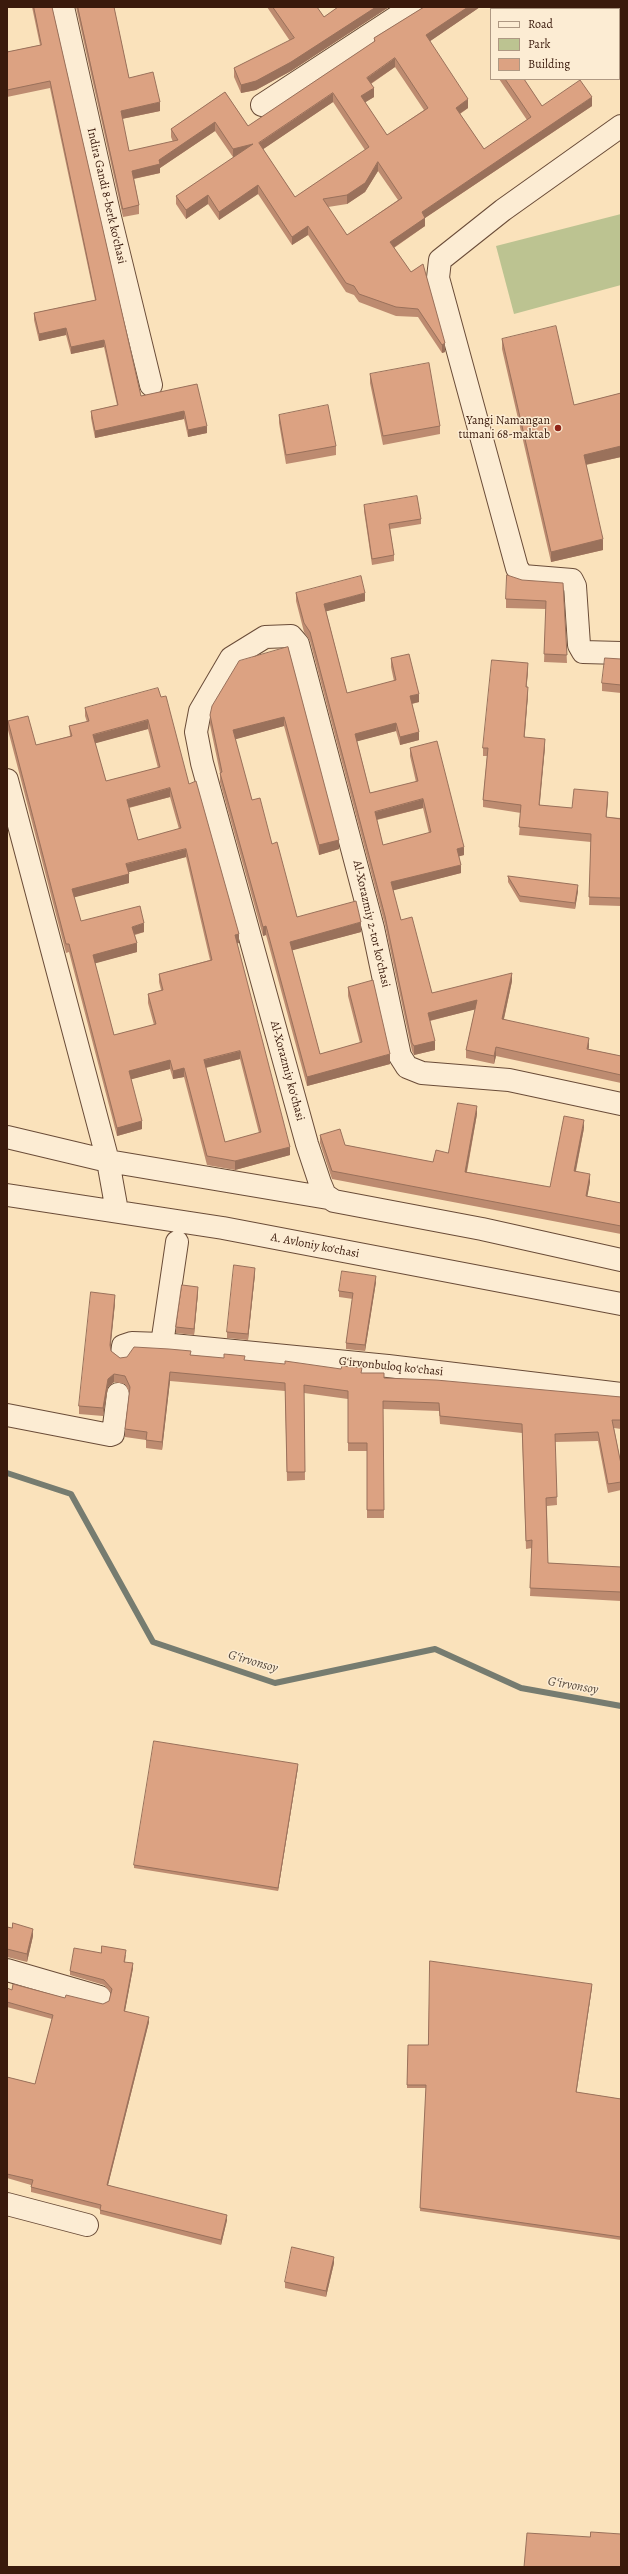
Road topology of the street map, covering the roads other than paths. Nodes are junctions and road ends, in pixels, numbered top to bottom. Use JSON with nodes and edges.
{"nodes":[{"id":1,"x":63,"y":7,"type":"edge"},
{"id":2,"x":412,"y":7,"type":"edge"},
{"id":3,"x":262,"y":105,"type":"dead end"},
{"id":4,"x":621,"y":126,"type":"edge"},
{"id":5,"x":151,"y":385,"type":"dead end"},
{"id":6,"x":621,"y":653,"type":"edge"},
{"id":7,"x":230,"y":658,"type":"joint"},
{"id":8,"x":7,"y":780,"type":"edge"},
{"id":9,"x":621,"y":1104,"type":"edge"},
{"id":10,"x":7,"y":1137,"type":"edge"},
{"id":11,"x":108,"y":1161,"type":"junction"},
{"id":12,"x":7,"y":1195,"type":"edge"},
{"id":13,"x":328,"y":1198,"type":"junction"},
{"id":14,"x":117,"y":1211,"type":"junction"},
{"id":15,"x":177,"y":1242,"type":"dead end"},
{"id":16,"x":621,"y":1260,"type":"edge"},
{"id":17,"x":621,"y":1304,"type":"edge"},
{"id":18,"x":162,"y":1344,"type":"junction"},
{"id":19,"x":122,"y":1354,"type":"dead end"},
{"id":20,"x":118,"y":1394,"type":"dead end"},
{"id":21,"x":621,"y":1394,"type":"edge"},
{"id":22,"x":7,"y":1414,"type":"edge"},
{"id":23,"x":7,"y":1970,"type":"edge"},
{"id":24,"x":100,"y":1997,"type":"dead end"},
{"id":25,"x":7,"y":2204,"type":"edge"},
{"id":26,"x":87,"y":2225,"type":"dead end"}],
"edges":[{"from":1,"to":5,"type":"street","name":"Indira Gandi 8-berk koʻchasi"},
{"from":2,"to":3,"type":"street"},
{"from":4,"to":6,"type":"street"},
{"from":7,"to":9,"type":"street","name":"Al-Xorazmiy 2-tor koʻchasi"},
{"from":7,"to":13,"type":"street","name":"Al-Xorazmiy koʻchasi"},
{"from":8,"to":11,"type":"street"},
{"from":10,"to":11,"type":"street"},
{"from":11,"to":13,"type":"street"},
{"from":11,"to":14,"type":"street"},
{"from":12,"to":14,"type":"street","name":"A. Avloniy ko‘chasi"},
{"from":13,"to":16,"type":"street"},
{"from":14,"to":17,"type":"street","name":"A. Avloniy ko‘chasi"},
{"from":15,"to":18,"type":"street"},
{"from":18,"to":19,"type":"street","name":"Gʻirvonbuloq koʻchasi"},
{"from":18,"to":21,"type":"street","name":"Gʻirvonbuloq koʻchasi"},
{"from":20,"to":22,"type":"street"},
{"from":23,"to":24,"type":"street"},
{"from":25,"to":26,"type":"street"}]}
